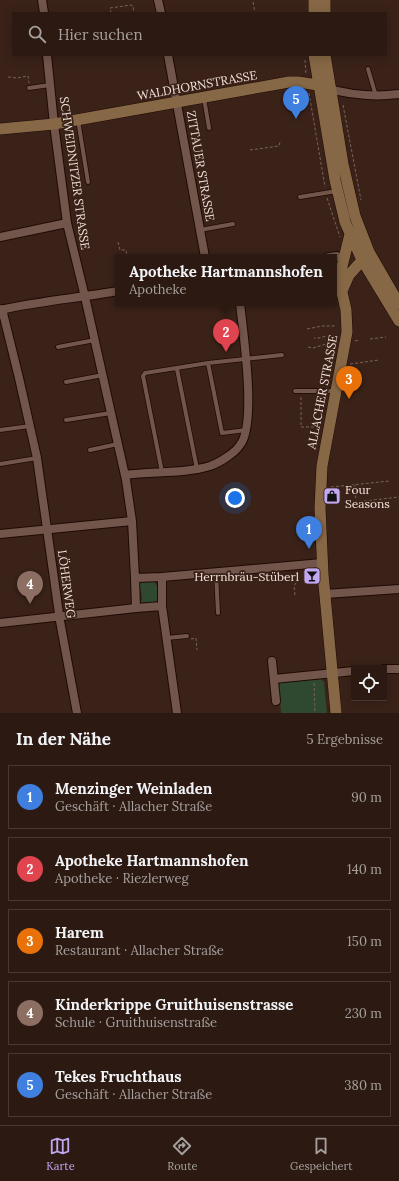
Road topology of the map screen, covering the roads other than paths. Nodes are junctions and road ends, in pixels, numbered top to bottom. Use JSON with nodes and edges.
{"nodes":[{"id":1,"x":42,"y":0,"type":"edge"},
{"id":2,"x":158,"y":0,"type":"edge"},
{"id":3,"x":314,"y":0,"type":"edge"},
{"id":4,"x":325,"y":0,"type":"edge"},
{"id":5,"x":44,"y":12,"type":"edge"},
{"id":6,"x":161,"y":12,"type":"edge"},
{"id":7,"x":314,"y":12,"type":"edge"},
{"id":8,"x":325,"y":12,"type":"edge"},
{"id":9,"x":48,"y":56,"type":"edge"},
{"id":10,"x":168,"y":56,"type":"edge"},
{"id":11,"x":314,"y":56,"type":"edge"},
{"id":12,"x":325,"y":56,"type":"edge"},
{"id":13,"x":368,"y":69,"type":"dead end"},
{"id":14,"x":50,"y":85,"type":"junction"},
{"id":15,"x":318,"y":85,"type":"junction"},
{"id":16,"x":29,"y":88,"type":"road end"},
{"id":17,"x":335,"y":90,"type":"junction"},
{"id":18,"x":399,"y":94,"type":"edge"},
{"id":19,"x":376,"y":96,"type":"junction"},
{"id":20,"x":204,"y":98,"type":"junction"},
{"id":21,"x":177,"y":102,"type":"junction"},
{"id":22,"x":78,"y":120,"type":"junction"},
{"id":23,"x":54,"y":124,"type":"junction"},
{"id":24,"x":209,"y":128,"type":"dead end"},
{"id":25,"x":0,"y":129,"type":"edge"},
{"id":26,"x":88,"y":182,"type":"dead end"},
{"id":27,"x":337,"y":191,"type":"junction"},
{"id":28,"x":300,"y":197,"type":"dead end"},
{"id":29,"x":68,"y":223,"type":"junction"},
{"id":30,"x":233,"y":224,"type":"dead end"},
{"id":31,"x":200,"y":230,"type":"junction"},
{"id":32,"x":355,"y":233,"type":"junction"},
{"id":33,"x":0,"y":237,"type":"edge"},
{"id":34,"x":204,"y":254,"type":"edge"},
{"id":35,"x":337,"y":256,"type":"edge"},
{"id":36,"x":366,"y":256,"type":"junction"},
{"id":37,"x":343,"y":259,"type":"junction"},
{"id":38,"x":342,"y":291,"type":"junction"},
{"id":39,"x":115,"y":292,"type":"edge"},
{"id":40,"x":85,"y":297,"type":"junction"},
{"id":41,"x":399,"y":304,"type":"edge"},
{"id":42,"x":240,"y":306,"type":"edge"},
{"id":43,"x":1,"y":310,"type":"edge"},
{"id":44,"x":399,"y":321,"type":"edge"},
{"id":45,"x":95,"y":340,"type":"junction"},
{"id":46,"x":58,"y":347,"type":"dead end"},
{"id":47,"x":282,"y":355,"type":"dead end"},
{"id":48,"x":246,"y":359,"type":"junction"},
{"id":49,"x":208,"y":363,"type":"junction"},
{"id":50,"x":177,"y":369,"type":"junction"},
{"id":51,"x":103,"y":375,"type":"junction"},
{"id":52,"x":66,"y":382,"type":"dead end"},
{"id":53,"x":296,"y":391,"type":"dead end"},
{"id":54,"x":336,"y":391,"type":"junction"},
{"id":55,"x":111,"y":413,"type":"junction"},
{"id":56,"x":66,"y":420,"type":"dead end"},
{"id":57,"x":30,"y":426,"type":"junction"},
{"id":58,"x":0,"y":430,"type":"edge"},
{"id":59,"x":246,"y":430,"type":"junction"},
{"id":60,"x":118,"y":444,"type":"junction"},
{"id":61,"x":90,"y":450,"type":"dead end"},
{"id":62,"x":37,"y":458,"type":"junction"},
{"id":63,"x":0,"y":464,"type":"edge"},
{"id":64,"x":197,"y":469,"type":"junction"},
{"id":65,"x":162,"y":472,"type":"junction"},
{"id":66,"x":125,"y":476,"type":"junction"},
{"id":67,"x":132,"y":520,"type":"junction"},
{"id":68,"x":48,"y":529,"type":"junction"},
{"id":69,"x":0,"y":534,"type":"edge"},
{"id":70,"x":322,"y":563,"type":"junction"},
{"id":71,"x":216,"y":572,"type":"junction"},
{"id":72,"x":162,"y":577,"type":"junction"},
{"id":73,"x":135,"y":578,"type":"junction"},
{"id":74,"x":399,"y":589,"type":"edge"},
{"id":75,"x":325,"y":594,"type":"junction"},
{"id":76,"x":162,"y":606,"type":"junction"},
{"id":77,"x":136,"y":608,"type":"junction"},
{"id":78,"x":218,"y":613,"type":"dead end"},
{"id":79,"x":59,"y":617,"type":"junction"},
{"id":80,"x":0,"y":623,"type":"edge"},
{"id":81,"x":186,"y":636,"type":"dead end"},
{"id":82,"x":166,"y":638,"type":"junction"},
{"id":83,"x":272,"y":661,"type":"dead end"},
{"id":84,"x":399,"y":669,"type":"edge"},
{"id":85,"x":387,"y":670,"type":"edge"},
{"id":86,"x":351,"y":671,"type":"edge"},
{"id":87,"x":333,"y":673,"type":"junction"},
{"id":88,"x":274,"y":679,"type":"junction"},
{"id":89,"x":276,"y":701,"type":"dead end"},
{"id":90,"x":77,"y":713,"type":"edge"},
{"id":91,"x":177,"y":713,"type":"edge"},
{"id":92,"x":336,"y":713,"type":"edge"}],
"edges":[{"from":1,"to":5,"type":"street"},
{"from":2,"to":6,"type":"street"},
{"from":3,"to":7,"type":"street"},
{"from":4,"to":8,"type":"street"},
{"from":9,"to":14,"type":"street","name":"SCHWEIDNITZER STRASSE"},
{"from":10,"to":21,"type":"street","name":"ZITTAUER STRASSE"},
{"from":11,"to":15,"type":"street"},
{"from":12,"to":17,"type":"street"},
{"from":13,"to":19,"type":"lane"},
{"from":14,"to":16,"type":"lane"},
{"from":14,"to":23,"type":"street","name":"SCHWEIDNITZER STRASSE"},
{"from":15,"to":17,"type":"street","name":"WALDHORNSTRASSE"},
{"from":15,"to":20,"type":"street","name":"WALDHORNSTRASSE"},
{"from":15,"to":27,"type":"street"},
{"from":17,"to":19,"type":"street","name":"WALDHORNSTRASSE"},
{"from":17,"to":32,"type":"street"},
{"from":18,"to":19,"type":"street","name":"WALDHORNSTRASSE"},
{"from":20,"to":21,"type":"street","name":"WALDHORNSTRASSE"},
{"from":20,"to":24,"type":"lane"},
{"from":21,"to":22,"type":"street","name":"WALDHORNSTRASSE"},
{"from":21,"to":31,"type":"street","name":"ZITTAUER STRASSE"},
{"from":22,"to":23,"type":"street","name":"WALDHORNSTRASSE"},
{"from":22,"to":26,"type":"lane"},
{"from":23,"to":25,"type":"street","name":"WALDHORNSTRASSE"},
{"from":23,"to":29,"type":"street","name":"SCHWEIDNITZER STRASSE"},
{"from":27,"to":28,"type":"lane"},
{"from":27,"to":32,"type":"street"},
{"from":29,"to":33,"type":"street"},
{"from":29,"to":40,"type":"street","name":"SCHWEIDNITZER STRASSE"},
{"from":30,"to":31,"type":"lane"},
{"from":31,"to":34,"type":"street","name":"ZITTAUER STRASSE"},
{"from":32,"to":36,"type":"street"},
{"from":32,"to":37,"type":"street","name":"ALLACHER STRASSE"},
{"from":35,"to":37,"type":"street"},
{"from":36,"to":38,"type":"street"},
{"from":36,"to":41,"type":"street"},
{"from":36,"to":44,"type":"street"},
{"from":37,"to":38,"type":"street","name":"ALLACHER STRASSE"},
{"from":38,"to":54,"type":"street","name":"ALLACHER STRASSE"},
{"from":39,"to":40,"type":"street"},
{"from":40,"to":43,"type":"street"},
{"from":40,"to":45,"type":"street","name":"SCHWEIDNITZER STRASSE"},
{"from":42,"to":48,"type":"street"},
{"from":43,"to":57,"type":"street","name":"LÖHERWEG"},
{"from":45,"to":46,"type":"lane"},
{"from":45,"to":51,"type":"street","name":"SCHWEIDNITZER STRASSE"},
{"from":47,"to":48,"type":"lane"},
{"from":48,"to":49,"type":"lane"},
{"from":48,"to":59,"type":"street"},
{"from":49,"to":50,"type":"lane"},
{"from":49,"to":59,"type":"lane"},
{"from":50,"to":64,"type":"lane"},
{"from":50,"to":65,"type":"lane"},
{"from":51,"to":52,"type":"lane"},
{"from":51,"to":55,"type":"street","name":"SCHWEIDNITZER STRASSE"},
{"from":53,"to":54,"type":"lane"},
{"from":54,"to":70,"type":"street","name":"ALLACHER STRASSE"},
{"from":55,"to":56,"type":"lane"},
{"from":55,"to":60,"type":"street","name":"SCHWEIDNITZER STRASSE"},
{"from":57,"to":58,"type":"lane"},
{"from":57,"to":62,"type":"street","name":"LÖHERWEG"},
{"from":59,"to":64,"type":"street"},
{"from":60,"to":61,"type":"lane"},
{"from":60,"to":66,"type":"street","name":"SCHWEIDNITZER STRASSE"},
{"from":62,"to":63,"type":"lane"},
{"from":62,"to":68,"type":"street","name":"LÖHERWEG"},
{"from":64,"to":65,"type":"street"},
{"from":65,"to":66,"type":"street"},
{"from":66,"to":67,"type":"street","name":"SCHWEIDNITZER STRASSE"},
{"from":67,"to":68,"type":"street"},
{"from":67,"to":73,"type":"street","name":"SCHWEIDNITZER STRASSE"},
{"from":68,"to":69,"type":"street"},
{"from":68,"to":79,"type":"street","name":"LÖHERWEG"},
{"from":70,"to":71,"type":"street"},
{"from":70,"to":75,"type":"street","name":"ALLACHER STRASSE"},
{"from":71,"to":72,"type":"street"},
{"from":71,"to":78,"type":"lane"},
{"from":72,"to":73,"type":"street"},
{"from":72,"to":76,"type":"street"},
{"from":73,"to":77,"type":"street","name":"SCHWEIDNITZER STRASSE"},
{"from":74,"to":75,"type":"street"},
{"from":75,"to":87,"type":"street","name":"ALLACHER STRASSE"},
{"from":76,"to":77,"type":"street"},
{"from":76,"to":82,"type":"street"},
{"from":77,"to":79,"type":"street"},
{"from":79,"to":80,"type":"street"},
{"from":79,"to":90,"type":"street","name":"LÖHERWEG"},
{"from":81,"to":82,"type":"lane"},
{"from":82,"to":91,"type":"street"},
{"from":83,"to":88,"type":"street"},
{"from":84,"to":85,"type":"street"},
{"from":86,"to":87,"type":"street"},
{"from":87,"to":88,"type":"street"},
{"from":87,"to":92,"type":"street","name":"ALLACHER STRASSE"},
{"from":88,"to":89,"type":"street"}]}
